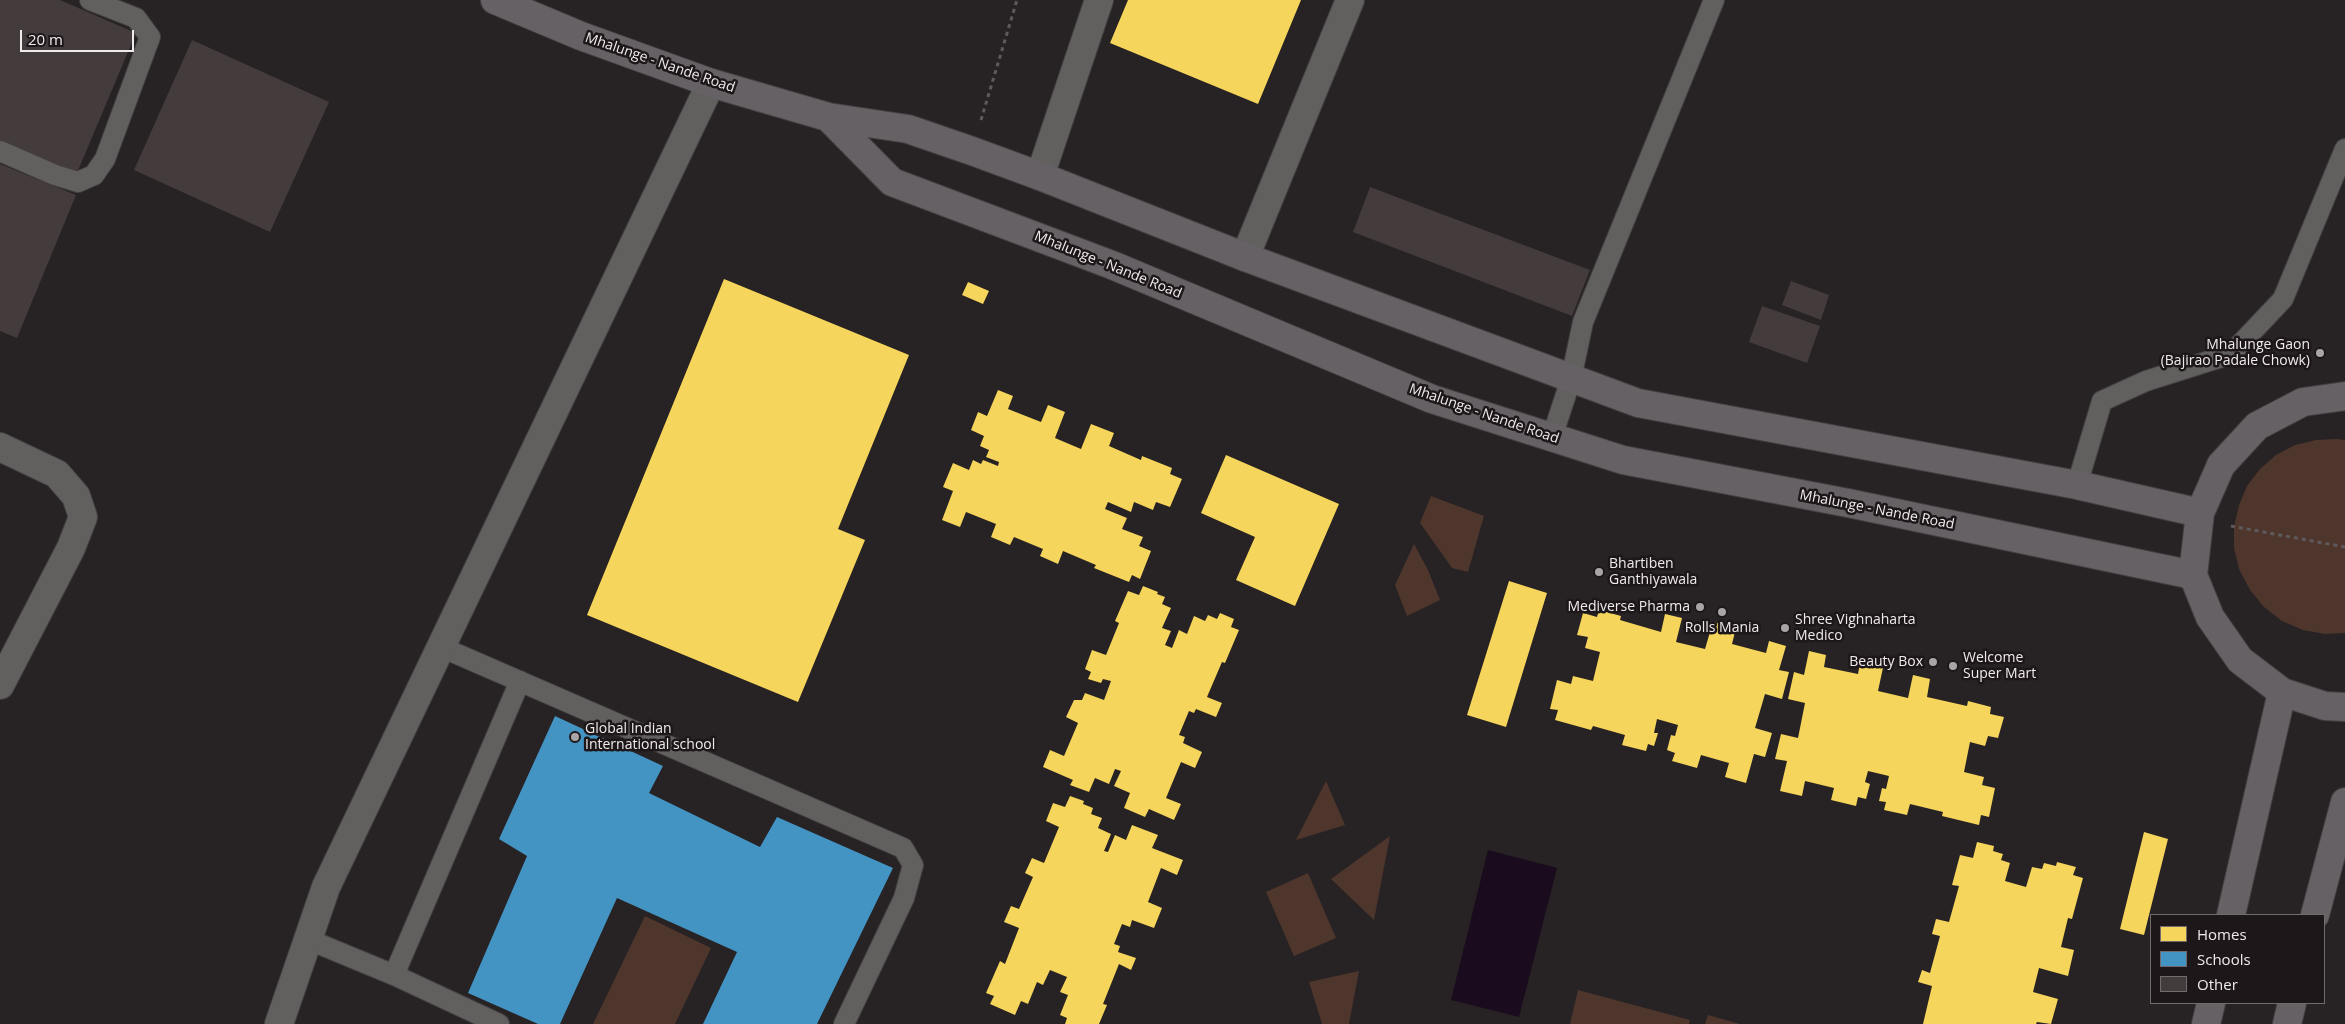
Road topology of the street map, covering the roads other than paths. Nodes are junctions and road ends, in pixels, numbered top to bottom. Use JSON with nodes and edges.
{"nodes":[{"id":1,"x":90,"y":0,"type":"edge"},
{"id":2,"x":495,"y":0,"type":"edge"},
{"id":3,"x":1099,"y":0,"type":"edge"},
{"id":4,"x":1350,"y":0,"type":"edge"},
{"id":5,"x":1714,"y":0,"type":"edge"},
{"id":6,"x":711,"y":83,"type":"junction"},
{"id":7,"x":828,"y":117,"type":"junction"},
{"id":8,"x":2345,"y":149,"type":"edge"},
{"id":9,"x":0,"y":151,"type":"edge"},
{"id":10,"x":1040,"y":176,"type":"junction"},
{"id":11,"x":1245,"y":257,"type":"junction"},
{"id":12,"x":1571,"y":379,"type":"junction"},
{"id":13,"x":2345,"y":396,"type":"edge"},
{"id":14,"x":1552,"y":437,"type":"junction"},
{"id":15,"x":0,"y":446,"type":"edge"},
{"id":16,"x":2077,"y":485,"type":"junction"},
{"id":17,"x":2200,"y":513,"type":"junction"},
{"id":18,"x":2192,"y":575,"type":"junction"},
{"id":19,"x":440,"y":648,"type":"junction"},
{"id":20,"x":520,"y":681,"type":"junction"},
{"id":21,"x":0,"y":685,"type":"edge"},
{"id":22,"x":2282,"y":692,"type":"junction"},
{"id":23,"x":2345,"y":707,"type":"edge"},
{"id":24,"x":2345,"y":802,"type":"edge"},
{"id":25,"x":2231,"y":914,"type":"edge"},
{"id":26,"x":2315,"y":914,"type":"edge"},
{"id":27,"x":307,"y":938,"type":"junction"},
{"id":28,"x":394,"y":975,"type":"junction"},
{"id":29,"x":2211,"y":1004,"type":"edge"},
{"id":30,"x":2292,"y":1004,"type":"edge"},
{"id":31,"x":279,"y":1024,"type":"edge"},
{"id":32,"x":499,"y":1024,"type":"edge"},
{"id":33,"x":844,"y":1024,"type":"edge"},
{"id":34,"x":2206,"y":1024,"type":"edge"},
{"id":35,"x":2286,"y":1024,"type":"edge"}],
"edges":[{"from":1,"to":9,"type":"lane"},
{"from":2,"to":6,"type":"main road","name":"Mhalunge - Nande Road"},
{"from":3,"to":10,"type":"street"},
{"from":4,"to":11,"type":"street"},
{"from":5,"to":12,"type":"lane"},
{"from":6,"to":7,"type":"main road","name":"Mhalunge - Nande Road"},
{"from":6,"to":19,"type":"street"},
{"from":7,"to":10,"type":"main road","name":"Mhalunge - Nande Road"},
{"from":7,"to":14,"type":"main road","name":"Mhalunge - Nande Road"},
{"from":8,"to":16,"type":"lane"},
{"from":10,"to":11,"type":"main road","name":"Mhalunge - Nande Road"},
{"from":11,"to":12,"type":"main road","name":"Mhalunge - Nande Road"},
{"from":12,"to":14,"type":"lane"},
{"from":12,"to":16,"type":"main road","name":"Mhalunge - Nande Road"},
{"from":13,"to":17,"type":"main road"},
{"from":14,"to":18,"type":"main road","name":"Mhalunge - Nande Road"},
{"from":15,"to":21,"type":"street"},
{"from":16,"to":17,"type":"main road","name":"Mhalunge - Nande Road"},
{"from":17,"to":18,"type":"main road"},
{"from":18,"to":22,"type":"main road"},
{"from":19,"to":20,"type":"lane"},
{"from":19,"to":27,"type":"street"},
{"from":20,"to":28,"type":"lane"},
{"from":20,"to":33,"type":"lane"},
{"from":22,"to":23,"type":"main road"},
{"from":22,"to":25,"type":"main road"},
{"from":24,"to":26,"type":"main road"},
{"from":27,"to":28,"type":"lane"},
{"from":27,"to":31,"type":"street"},
{"from":28,"to":32,"type":"lane"},
{"from":29,"to":34,"type":"main road"},
{"from":30,"to":35,"type":"main road"}]}
